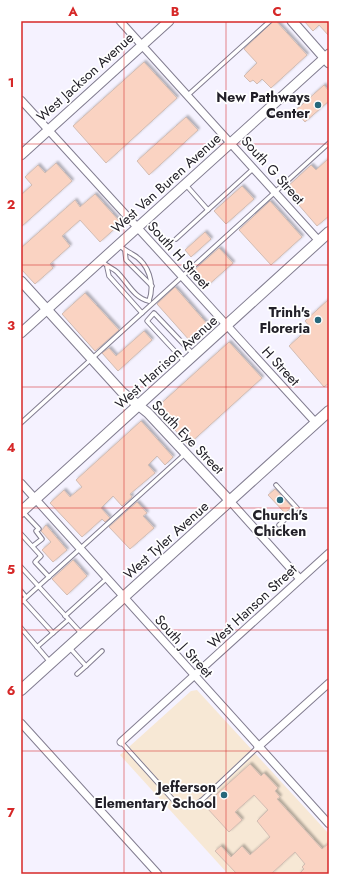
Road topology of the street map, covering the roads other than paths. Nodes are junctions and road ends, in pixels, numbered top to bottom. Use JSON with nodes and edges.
{"nodes":[{"id":1,"x":120,"y":21,"type":"edge"},
{"id":2,"x":169,"y":21,"type":"edge"},
{"id":3,"x":270,"y":21,"type":"edge"},
{"id":4,"x":292,"y":21,"type":"edge"},
{"id":5,"x":142,"y":45,"type":"junction"},
{"id":6,"x":327,"y":58,"type":"edge"},
{"id":7,"x":187,"y":95,"type":"junction"},
{"id":8,"x":21,"y":100,"type":"edge"},
{"id":9,"x":49,"y":130,"type":"junction"},
{"id":10,"x":231,"y":143,"type":"junction"},
{"id":11,"x":329,"y":143,"type":"edge"},
{"id":12,"x":21,"y":155,"type":"edge"},
{"id":13,"x":254,"y":168,"type":"junction"},
{"id":14,"x":186,"y":185,"type":"junction"},
{"id":15,"x":275,"y":192,"type":"junction"},
{"id":16,"x":208,"y":210,"type":"junction"},
{"id":17,"x":138,"y":228,"type":"junction"},
{"id":18,"x":329,"y":232,"type":"edge"},
{"id":19,"x":176,"y":239,"type":"dead end"},
{"id":20,"x":320,"y":241,"type":"junction"},
{"id":21,"x":122,"y":248,"type":"junction"},
{"id":22,"x":104,"y":264,"type":"junction"},
{"id":23,"x":182,"y":277,"type":"junction"},
{"id":24,"x":21,"y":281,"type":"edge"},
{"id":25,"x":152,"y":286,"type":"junction"},
{"id":26,"x":150,"y":303,"type":"junction"},
{"id":27,"x":48,"y":310,"type":"junction"},
{"id":28,"x":143,"y":312,"type":"junction"},
{"id":29,"x":150,"y":318,"type":"junction"},
{"id":30,"x":226,"y":326,"type":"junction"},
{"id":31,"x":21,"y":333,"type":"edge"},
{"id":32,"x":194,"y":355,"type":"junction"},
{"id":33,"x":92,"y":359,"type":"junction"},
{"id":34,"x":185,"y":363,"type":"junction"},
{"id":35,"x":138,"y":406,"type":"junction"},
{"id":36,"x":329,"y":411,"type":"edge"},
{"id":37,"x":21,"y":423,"type":"edge"},
{"id":38,"x":316,"y":423,"type":"junction"},
{"id":39,"x":185,"y":453,"type":"junction"},
{"id":40,"x":21,"y":483,"type":"edge"},
{"id":41,"x":276,"y":485,"type":"dead end"},
{"id":42,"x":36,"y":499,"type":"junction"},
{"id":43,"x":230,"y":501,"type":"junction"},
{"id":44,"x":22,"y":511,"type":"edge"},
{"id":45,"x":279,"y":525,"type":"dead end"},
{"id":46,"x":21,"y":534,"type":"edge"},
{"id":47,"x":32,"y":546,"type":"junction"},
{"id":48,"x":80,"y":549,"type":"junction"},
{"id":49,"x":329,"y":553,"type":"edge"},
{"id":50,"x":21,"y":567,"type":"edge"},
{"id":51,"x":49,"y":577,"type":"junction"},
{"id":52,"x":106,"y":579,"type":"junction"},
{"id":53,"x":300,"y":579,"type":"junction"},
{"id":54,"x":38,"y":587,"type":"junction"},
{"id":55,"x":21,"y":591,"type":"edge"},
{"id":56,"x":123,"y":598,"type":"junction"},
{"id":57,"x":24,"y":600,"type":"edge"},
{"id":58,"x":65,"y":616,"type":"junction"},
{"id":59,"x":68,"y":620,"type":"junction"},
{"id":60,"x":21,"y":628,"type":"edge"},
{"id":61,"x":53,"y":633,"type":"junction"},
{"id":62,"x":82,"y":635,"type":"junction"},
{"id":63,"x":37,"y":647,"type":"junction"},
{"id":64,"x":69,"y":647,"type":"junction"},
{"id":65,"x":102,"y":651,"type":"dead end"},
{"id":66,"x":51,"y":663,"type":"junction"},
{"id":67,"x":86,"y":666,"type":"junction"},
{"id":68,"x":77,"y":674,"type":"dead end"},
{"id":69,"x":194,"y":676,"type":"junction"},
{"id":70,"x":329,"y":683,"type":"edge"},
{"id":71,"x":21,"y":690,"type":"edge"},
{"id":72,"x":21,"y":722,"type":"edge"},
{"id":73,"x":122,"y":742,"type":"joint"},
{"id":74,"x":258,"y":747,"type":"junction"},
{"id":75,"x":329,"y":823,"type":"edge"},
{"id":76,"x":158,"y":874,"type":"edge"}],
"edges":[{"from":1,"to":5,"type":"street","name":"South G Street"},
{"from":2,"to":5,"type":"street","name":"West Jackson Avenue"},
{"from":3,"to":7,"type":"lane"},
{"from":4,"to":6,"type":"street"},
{"from":5,"to":7,"type":"street","name":"South G Street"},
{"from":5,"to":9,"type":"street","name":"West Jackson Avenue"},
{"from":6,"to":10,"type":"street","name":"West Van Buren Avenue"},
{"from":7,"to":10,"type":"street","name":"South G Street"},
{"from":8,"to":9,"type":"street","name":"South H Street"},
{"from":9,"to":12,"type":"street","name":"West Jackson Avenue"},
{"from":9,"to":17,"type":"street","name":"South H Street"},
{"from":10,"to":13,"type":"street","name":"South G Street"},
{"from":10,"to":14,"type":"street","name":"West Van Buren Avenue"},
{"from":11,"to":15,"type":"lane"},
{"from":13,"to":15,"type":"street","name":"South G Street"},
{"from":13,"to":16,"type":"lane"},
{"from":14,"to":16,"type":"lane"},
{"from":14,"to":17,"type":"street","name":"West Van Buren Avenue"},
{"from":15,"to":20,"type":"street","name":"South G Street"},
{"from":15,"to":23,"type":"lane"},
{"from":16,"to":19,"type":"lane"},
{"from":17,"to":21,"type":"street","name":"West Van Buren Avenue"},
{"from":17,"to":23,"type":"street","name":"South H Street"},
{"from":18,"to":20,"type":"main road","name":"West Harrison Avenue"},
{"from":20,"to":30,"type":"main road","name":"West Harrison Avenue"},
{"from":21,"to":22,"type":"street","name":"West Van Buren Avenue"},
{"from":21,"to":25,"type":"lane"},
{"from":21,"to":25,"type":"lane"},
{"from":22,"to":26,"type":"lane"},
{"from":22,"to":27,"type":"street","name":"West Van Buren Avenue"},
{"from":22,"to":28,"type":"lane"},
{"from":23,"to":26,"type":"lane"},
{"from":23,"to":30,"type":"street","name":"South H Street"},
{"from":24,"to":27,"type":"street","name":"South Eye Street"},
{"from":25,"to":26,"type":"lane"},
{"from":26,"to":28,"type":"lane"},
{"from":27,"to":31,"type":"street","name":"West Van Buren Avenue"},
{"from":27,"to":33,"type":"street","name":"South Eye Street"},
{"from":28,"to":29,"type":"lane"},
{"from":28,"to":33,"type":"lane"},
{"from":29,"to":32,"type":"lane"},
{"from":29,"to":34,"type":"lane"},
{"from":30,"to":32,"type":"main road","name":"West Harrison Avenue"},
{"from":30,"to":38,"type":"street","name":"H Street"},
{"from":32,"to":34,"type":"main road","name":"West Harrison Avenue"},
{"from":33,"to":35,"type":"street","name":"South Eye Street"},
{"from":33,"to":37,"type":"lane"},
{"from":34,"to":35,"type":"main road","name":"West Harrison Avenue"},
{"from":35,"to":39,"type":"street","name":"South Eye Street"},
{"from":35,"to":42,"type":"main road","name":"West Harrison Avenue"},
{"from":36,"to":38,"type":"main road","name":"West Tyler Avenue"},
{"from":38,"to":43,"type":"main road","name":"West Tyler Avenue"},
{"from":39,"to":43,"type":"street","name":"South Eye Street"},
{"from":39,"to":48,"type":"lane"},
{"from":40,"to":42,"type":"street","name":"South J Street"},
{"from":41,"to":45,"type":"lane"},
{"from":42,"to":44,"type":"main road","name":"West Harrison Avenue"},
{"from":42,"to":48,"type":"street","name":"South J Street"},
{"from":43,"to":53,"type":"street","name":"South Eye Street"},
{"from":43,"to":56,"type":"main road","name":"West Tyler Avenue"},
{"from":44,"to":47,"type":"lane"},
{"from":46,"to":47,"type":"lane"},
{"from":47,"to":51,"type":"lane"},
{"from":48,"to":51,"type":"lane"},
{"from":48,"to":52,"type":"street","name":"South J Street"},
{"from":49,"to":53,"type":"street","name":"West Hanson Street"},
{"from":50,"to":54,"type":"lane"},
{"from":51,"to":54,"type":"lane"},
{"from":52,"to":56,"type":"street","name":"South J Street"},
{"from":52,"to":58,"type":"lane"},
{"from":53,"to":69,"type":"street","name":"West Hanson Street"},
{"from":54,"to":57,"type":"lane"},
{"from":54,"to":58,"type":"lane"},
{"from":55,"to":57,"type":"lane"},
{"from":56,"to":62,"type":"main road","name":"West Tyler Avenue"},
{"from":56,"to":69,"type":"street","name":"South J Street"},
{"from":57,"to":61,"type":"lane"},
{"from":58,"to":59,"type":"lane"},
{"from":59,"to":61,"type":"lane"},
{"from":59,"to":62,"type":"lane"},
{"from":60,"to":63,"type":"lane"},
{"from":61,"to":63,"type":"lane"},
{"from":62,"to":64,"type":"main road","name":"West Tyler Avenue"},
{"from":63,"to":66,"type":"lane"},
{"from":64,"to":66,"type":"main road","name":"West Tyler Avenue"},
{"from":64,"to":67,"type":"lane"},
{"from":65,"to":67,"type":"lane"},
{"from":66,"to":71,"type":"main road","name":"West Tyler Avenue"},
{"from":67,"to":68,"type":"lane"},
{"from":69,"to":73,"type":"street","name":"West Hanson Street"},
{"from":69,"to":74,"type":"street","name":"South J Street"},
{"from":70,"to":74,"type":"street"},
{"from":72,"to":76,"type":"street"},
{"from":73,"to":74,"type":"lane"},
{"from":74,"to":75,"type":"street","name":"South J Street"}]}
